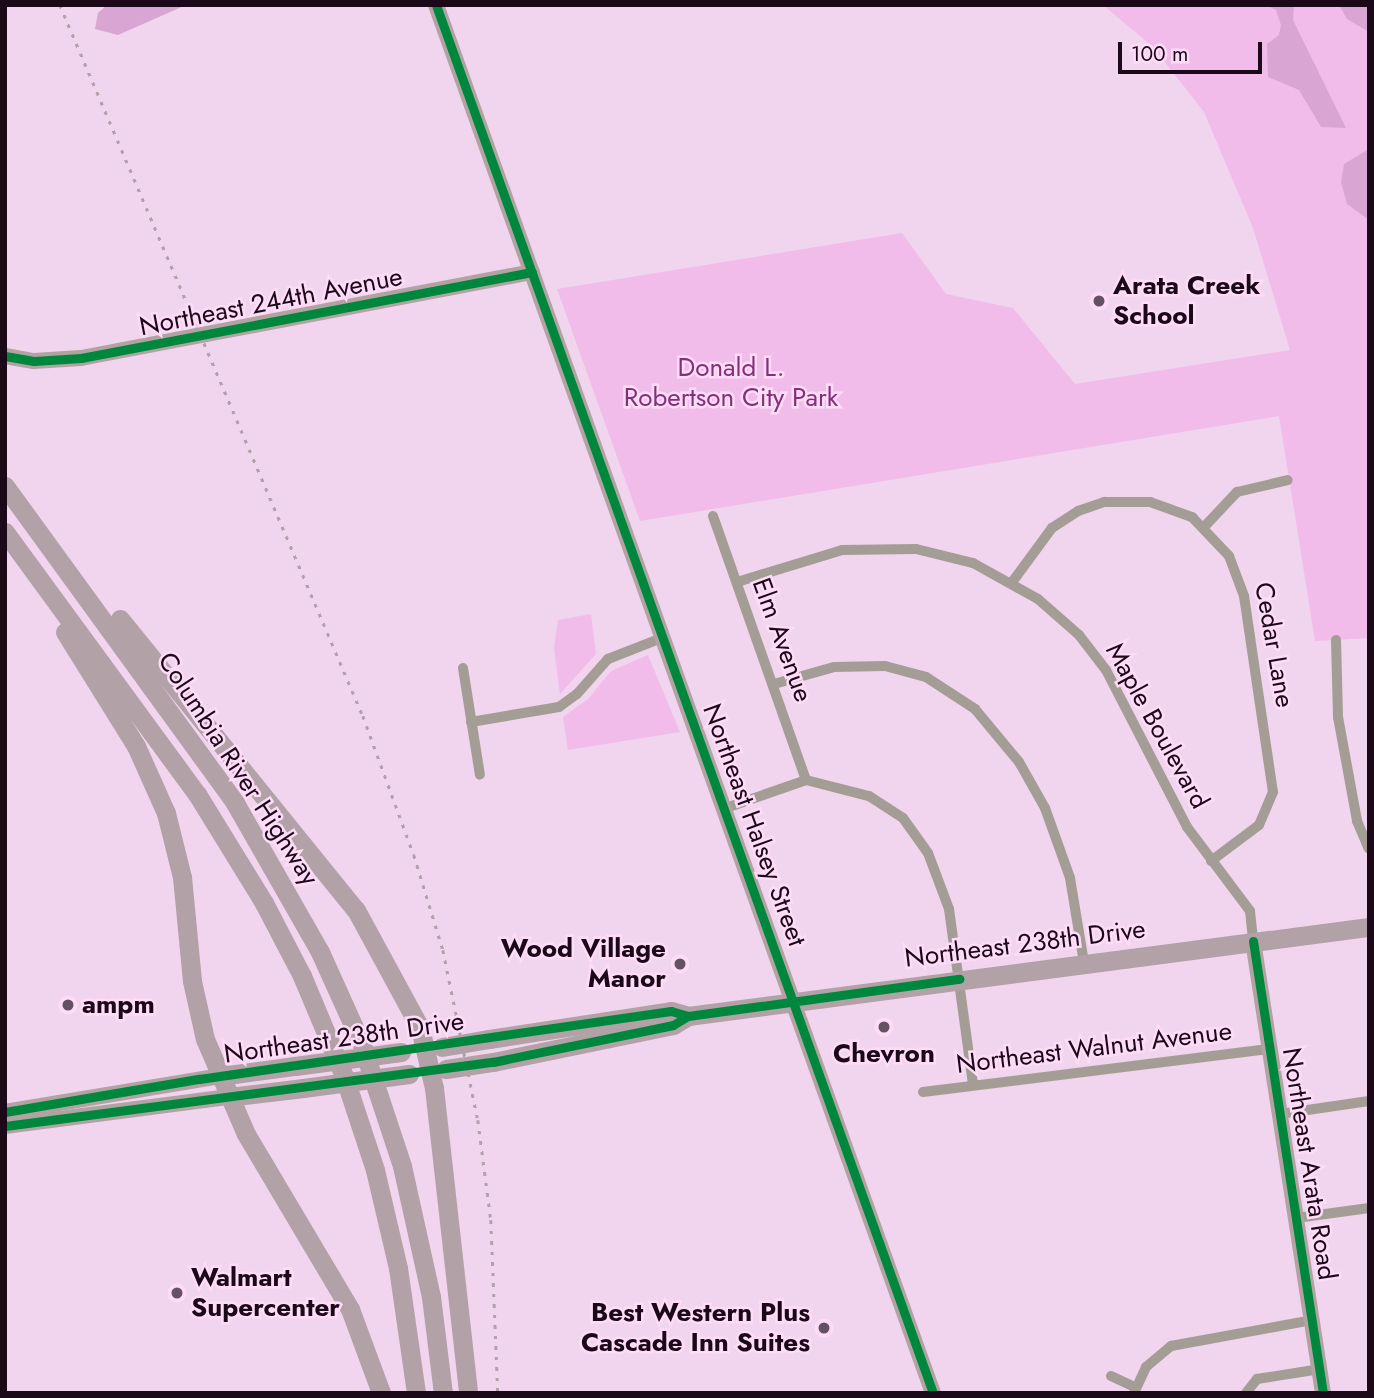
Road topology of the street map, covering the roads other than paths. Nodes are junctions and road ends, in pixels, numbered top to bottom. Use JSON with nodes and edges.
{"nodes":[{"id":1,"x":436,"y":5,"type":"edge"},
{"id":2,"x":532,"y":272,"type":"junction"},
{"id":3,"x":11,"y":357,"type":"edge"},
{"id":4,"x":1288,"y":480,"type":"dead end"},
{"id":5,"x":5,"y":486,"type":"edge"},
{"id":6,"x":713,"y":516,"type":"dead end"},
{"id":7,"x":1205,"y":526,"type":"junction"},
{"id":8,"x":5,"y":532,"type":"edge"},
{"id":9,"x":57,"y":555,"type":"junction"},
{"id":10,"x":28,"y":563,"type":"junction"},
{"id":11,"x":1013,"y":581,"type":"junction"},
{"id":12,"x":737,"y":582,"type":"junction"},
{"id":13,"x":664,"y":637,"type":"junction"},
{"id":14,"x":1336,"y":640,"type":"dead end"},
{"id":15,"x":463,"y":668,"type":"dead end"},
{"id":16,"x":774,"y":684,"type":"junction"},
{"id":17,"x":471,"y":722,"type":"junction"},
{"id":18,"x":480,"y":775,"type":"dead end"},
{"id":19,"x":806,"y":780,"type":"junction"},
{"id":20,"x":726,"y":808,"type":"junction"},
{"id":21,"x":1369,"y":849,"type":"edge"},
{"id":22,"x":1211,"y":861,"type":"junction"},
{"id":23,"x":1368,"y":927,"type":"edge"},
{"id":24,"x":1252,"y":933,"type":"junction"},
{"id":25,"x":1084,"y":963,"type":"junction"},
{"id":26,"x":959,"y":979,"type":"junction"},
{"id":27,"x":795,"y":1000,"type":"junction"},
{"id":28,"x":688,"y":1016,"type":"junction"},
{"id":29,"x":433,"y":1048,"type":"junction"},
{"id":30,"x":1270,"y":1049,"type":"junction"},
{"id":31,"x":438,"y":1070,"type":"junction"},
{"id":32,"x":220,"y":1076,"type":"junction"},
{"id":33,"x":973,"y":1085,"type":"junction"},
{"id":34,"x":923,"y":1092,"type":"dead end"},
{"id":35,"x":229,"y":1097,"type":"junction"},
{"id":36,"x":1369,"y":1101,"type":"edge"},
{"id":37,"x":5,"y":1112,"type":"edge"},
{"id":38,"x":1280,"y":1114,"type":"junction"},
{"id":39,"x":5,"y":1126,"type":"edge"},
{"id":40,"x":1369,"y":1208,"type":"edge"},
{"id":41,"x":1296,"y":1219,"type":"junction"},
{"id":42,"x":1312,"y":1320,"type":"junction"},
{"id":43,"x":1320,"y":1369,"type":"junction"},
{"id":44,"x":1111,"y":1376,"type":"dead end"},
{"id":45,"x":1134,"y":1390,"type":"edge"},
{"id":46,"x":381,"y":1393,"type":"edge"},
{"id":47,"x":416,"y":1393,"type":"edge"},
{"id":48,"x":443,"y":1393,"type":"edge"},
{"id":49,"x":468,"y":1393,"type":"edge"},
{"id":50,"x":933,"y":1393,"type":"edge"},
{"id":51,"x":1246,"y":1393,"type":"edge"},
{"id":52,"x":1323,"y":1393,"type":"edge"}],
"edges":[{"from":1,"to":2,"type":"street","name":"Northeast Halsey Street"},
{"from":2,"to":3,"type":"street","name":"Northeast 244th Avenue"},
{"from":2,"to":13,"type":"street","name":"Northeast Halsey Street"},
{"from":4,"to":7,"type":"street"},
{"from":5,"to":9,"type":"highway","name":"Columbia River Highway"},
{"from":6,"to":12,"type":"street","name":"Elm Avenue"},
{"from":7,"to":11,"type":"street"},
{"from":7,"to":22,"type":"street","name":"Cedar Lane"},
{"from":8,"to":10,"type":"highway","name":"Columbia River Highway"},
{"from":9,"to":29,"type":"highway"},
{"from":9,"to":48,"type":"highway","name":"Columbia River Highway"},
{"from":10,"to":32,"type":"highway"},
{"from":10,"to":47,"type":"highway","name":"Columbia River Highway"},
{"from":11,"to":12,"type":"street","name":"Maple Boulevard"},
{"from":11,"to":22,"type":"street","name":"Maple Boulevard"},
{"from":12,"to":16,"type":"street","name":"Elm Avenue"},
{"from":13,"to":17,"type":"street"},
{"from":13,"to":20,"type":"street","name":"Northeast Halsey Street"},
{"from":14,"to":21,"type":"street"},
{"from":15,"to":17,"type":"street"},
{"from":16,"to":19,"type":"street","name":"Elm Avenue"},
{"from":16,"to":25,"type":"street"},
{"from":17,"to":18,"type":"street"},
{"from":19,"to":20,"type":"street"},
{"from":19,"to":26,"type":"street"},
{"from":20,"to":27,"type":"street","name":"Northeast Halsey Street"},
{"from":22,"to":24,"type":"street","name":"Maple Boulevard"},
{"from":23,"to":24,"type":"highway","name":"Northeast 238th Drive"},
{"from":24,"to":25,"type":"highway","name":"Northeast 238th Drive"},
{"from":24,"to":30,"type":"street","name":"Northeast Arata Road"},
{"from":25,"to":26,"type":"highway","name":"Northeast 238th Drive"},
{"from":26,"to":27,"type":"highway","name":"Northeast 238th Drive"},
{"from":26,"to":33,"type":"street"},
{"from":27,"to":28,"type":"highway","name":"Northeast 238th Drive"},
{"from":27,"to":50,"type":"street","name":"Northeast Halsey Street"},
{"from":28,"to":29,"type":"highway","name":"Northeast 238th Drive","bridge":true},
{"from":28,"to":31,"type":"highway","name":"Northeast 238th Drive","bridge":true},
{"from":29,"to":31,"type":"highway"},
{"from":29,"to":32,"type":"highway","name":"Northeast 238th Drive","bridge":true},
{"from":30,"to":33,"type":"street","name":"Northeast Walnut Avenue"},
{"from":30,"to":38,"type":"street","name":"Northeast Arata Road"},
{"from":31,"to":35,"type":"highway","name":"Northeast 238th Drive","bridge":true},
{"from":31,"to":49,"type":"highway"},
{"from":32,"to":35,"type":"highway"},
{"from":32,"to":37,"type":"street","name":"Northeast 238th Drive"},
{"from":33,"to":34,"type":"street","name":"Northeast Walnut Avenue"},
{"from":35,"to":39,"type":"street","name":"Northeast 238th Drive"},
{"from":35,"to":46,"type":"highway"},
{"from":36,"to":38,"type":"street"},
{"from":38,"to":41,"type":"street","name":"Northeast Arata Road"},
{"from":40,"to":41,"type":"street"},
{"from":41,"to":42,"type":"street","name":"Northeast Arata Road"},
{"from":42,"to":43,"type":"street","name":"Northeast Arata Road"},
{"from":42,"to":45,"type":"street"},
{"from":43,"to":51,"type":"street"},
{"from":43,"to":52,"type":"street","name":"Northeast Arata Road"},
{"from":44,"to":45,"type":"street"}]}
